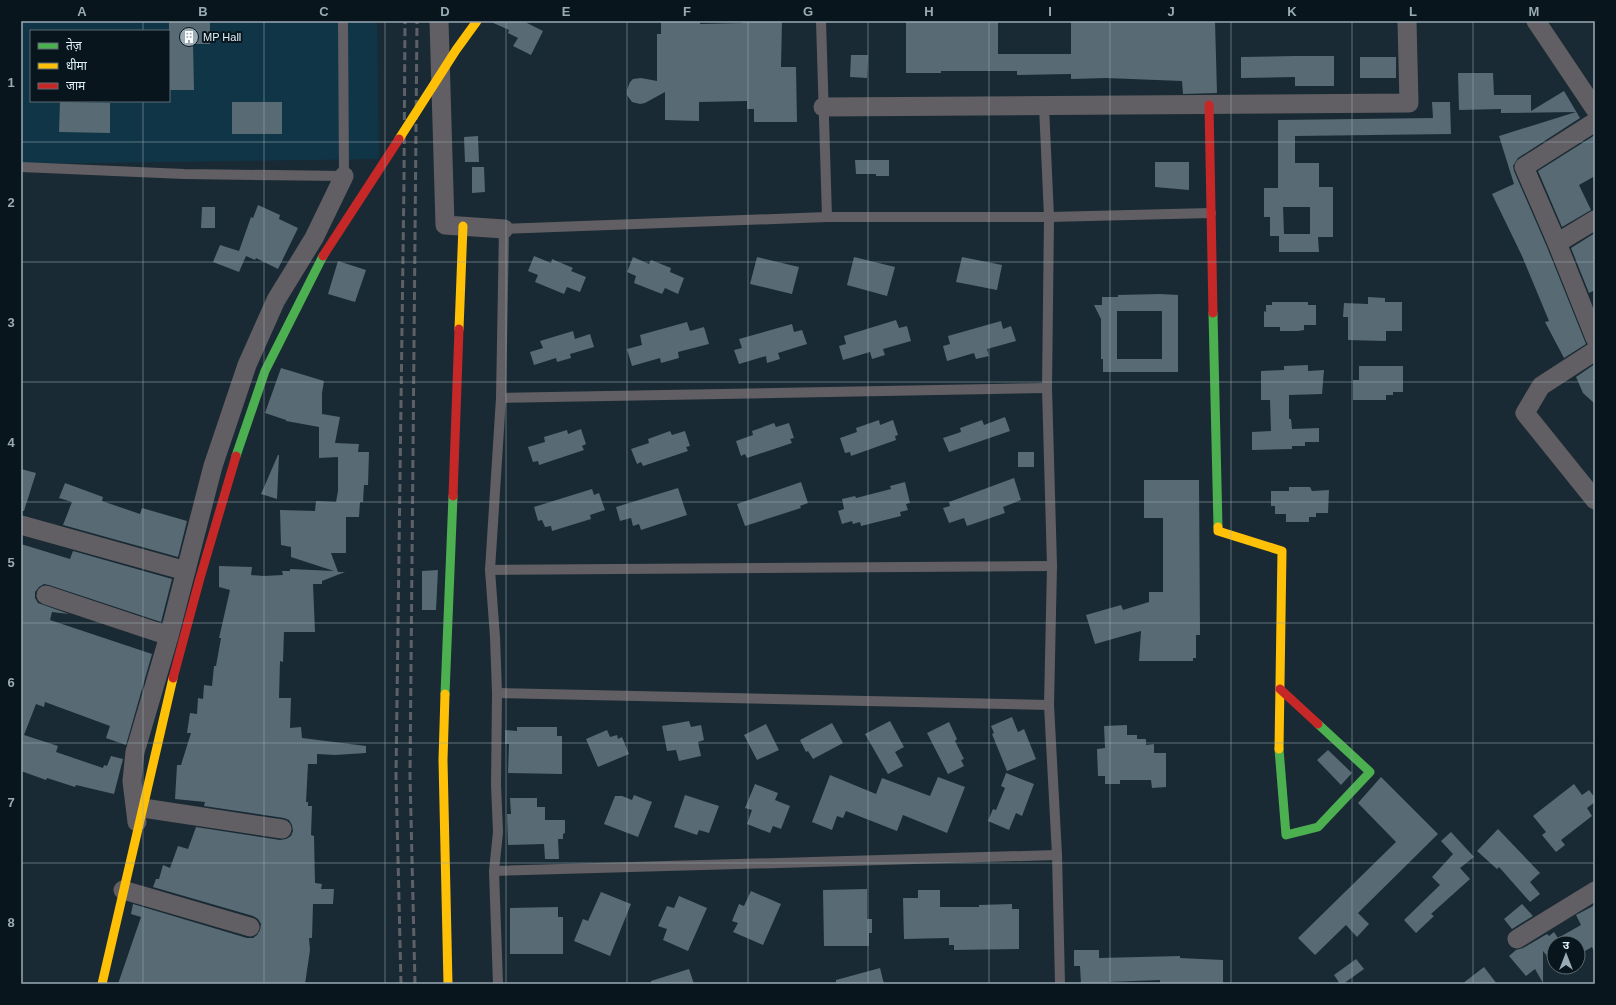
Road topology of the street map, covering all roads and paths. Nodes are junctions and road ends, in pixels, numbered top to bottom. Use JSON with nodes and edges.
{"nodes":[{"id":1,"x":343,"y":21,"type":"edge"},
{"id":2,"x":439,"y":21,"type":"edge"},
{"id":3,"x":477,"y":21,"type":"edge"},
{"id":4,"x":821,"y":21,"type":"edge"},
{"id":5,"x":1407,"y":21,"type":"edge"},
{"id":6,"x":1536,"y":21,"type":"edge"},
{"id":7,"x":1209,"y":104,"type":"junction"},
{"id":8,"x":1044,"y":106,"type":"junction"},
{"id":9,"x":823,"y":107,"type":"junction"},
{"id":10,"x":1595,"y":109,"type":"edge"},
{"id":11,"x":1595,"y":122,"type":"edge"},
{"id":12,"x":21,"y":167,"type":"edge"},
{"id":13,"x":344,"y":176,"type":"junction"},
{"id":14,"x":1211,"y":213,"type":"junction"},
{"id":15,"x":827,"y":217,"type":"junction"},
{"id":16,"x":1049,"y":217,"type":"junction"},
{"id":17,"x":1595,"y":220,"type":"edge"},
{"id":18,"x":463,"y":226,"type":"junction"},
{"id":19,"x":504,"y":229,"type":"junction"},
{"id":20,"x":1557,"y":242,"type":"junction"},
{"id":21,"x":1595,"y":338,"type":"edge"},
{"id":22,"x":1595,"y":351,"type":"edge"},
{"id":23,"x":1047,"y":388,"type":"junction"},
{"id":24,"x":501,"y":398,"type":"junction"},
{"id":25,"x":1595,"y":500,"type":"edge"},
{"id":26,"x":21,"y":525,"type":"edge"},
{"id":27,"x":1052,"y":566,"type":"junction"},
{"id":28,"x":490,"y":570,"type":"junction"},
{"id":29,"x":186,"y":571,"type":"junction"},
{"id":30,"x":46,"y":595,"type":"dead end"},
{"id":31,"x":169,"y":636,"type":"junction"},
{"id":32,"x":1280,"y":689,"type":"junction"},
{"id":33,"x":497,"y":693,"type":"junction"},
{"id":34,"x":1049,"y":704,"type":"junction"},
{"id":35,"x":142,"y":808,"type":"junction"},
{"id":36,"x":282,"y":829,"type":"dead end"},
{"id":37,"x":137,"y":830,"type":"junction"},
{"id":38,"x":1057,"y":855,"type":"junction"},
{"id":39,"x":494,"y":871,"type":"junction"},
{"id":40,"x":123,"y":890,"type":"junction"},
{"id":41,"x":1595,"y":891,"type":"edge"},
{"id":42,"x":250,"y":927,"type":"dead end"},
{"id":43,"x":1517,"y":939,"type":"dead end"},
{"id":44,"x":102,"y":984,"type":"edge"},
{"id":45,"x":448,"y":984,"type":"edge"},
{"id":46,"x":498,"y":984,"type":"edge"},
{"id":47,"x":1060,"y":984,"type":"edge"}],
"edges":[{"from":1,"to":13,"type":"lane"},
{"from":2,"to":18,"type":"street"},
{"from":3,"to":35,"type":"street","bridge":true},
{"from":4,"to":9,"type":"lane"},
{"from":5,"to":7,"type":"street"},
{"from":6,"to":10,"type":"street"},
{"from":7,"to":8,"type":"street"},
{"from":7,"to":14,"type":"street"},
{"from":8,"to":9,"type":"street"},
{"from":8,"to":16,"type":"lane"},
{"from":9,"to":15,"type":"lane"},
{"from":11,"to":20,"type":"street"},
{"from":12,"to":13,"type":"lane"},
{"from":13,"to":29,"type":"street"},
{"from":14,"to":16,"type":"lane"},
{"from":14,"to":32,"type":"street"},
{"from":15,"to":16,"type":"lane"},
{"from":15,"to":19,"type":"lane"},
{"from":16,"to":23,"type":"lane"},
{"from":17,"to":20,"type":"street"},
{"from":18,"to":19,"type":"street"},
{"from":18,"to":45,"type":"street"},
{"from":19,"to":24,"type":"lane"},
{"from":20,"to":21,"type":"street"},
{"from":22,"to":25,"type":"street"},
{"from":23,"to":24,"type":"lane"},
{"from":23,"to":27,"type":"lane"},
{"from":24,"to":28,"type":"lane"},
{"from":26,"to":29,"type":"street"},
{"from":27,"to":28,"type":"lane"},
{"from":27,"to":34,"type":"lane"},
{"from":28,"to":33,"type":"lane"},
{"from":29,"to":31,"type":"street"},
{"from":30,"to":31,"type":"street"},
{"from":31,"to":37,"type":"street"},
{"from":32,"to":32,"type":"street"},
{"from":33,"to":34,"type":"lane"},
{"from":33,"to":39,"type":"lane"},
{"from":34,"to":38,"type":"lane"},
{"from":35,"to":36,"type":"street"},
{"from":35,"to":37,"type":"street"},
{"from":37,"to":40,"type":"street"},
{"from":38,"to":39,"type":"lane"},
{"from":38,"to":47,"type":"lane"},
{"from":39,"to":46,"type":"lane"},
{"from":40,"to":42,"type":"street"},
{"from":40,"to":44,"type":"street"},
{"from":41,"to":43,"type":"street"}]}
